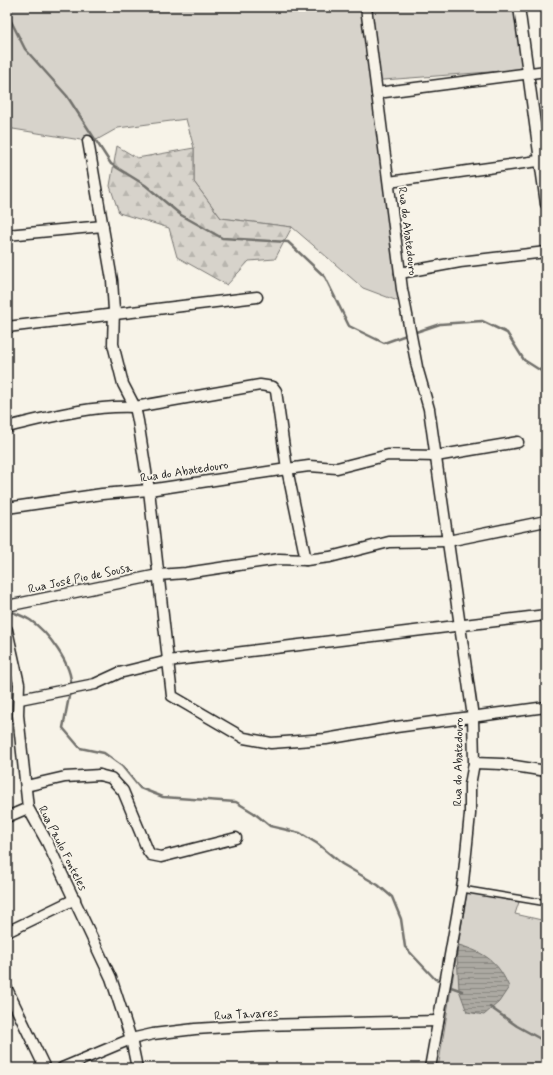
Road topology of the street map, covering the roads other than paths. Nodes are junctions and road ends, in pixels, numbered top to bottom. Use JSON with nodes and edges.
{"nodes":[{"id":1,"x":366,"y":7,"type":"edge"},
{"id":2,"x":519,"y":7,"type":"edge"},
{"id":3,"x":546,"y":71,"type":"edge"},
{"id":4,"x":528,"y":73,"type":"junction"},
{"id":5,"x":377,"y":93,"type":"junction"},
{"id":6,"x":88,"y":141,"type":"dead end"},
{"id":7,"x":543,"y":161,"type":"edge"},
{"id":8,"x":389,"y":182,"type":"junction"},
{"id":9,"x":546,"y":204,"type":"edge"},
{"id":10,"x":103,"y":226,"type":"junction"},
{"id":11,"x":7,"y":235,"type":"edge"},
{"id":12,"x":546,"y":252,"type":"edge"},
{"id":13,"x":400,"y":273,"type":"junction"},
{"id":14,"x":257,"y":297,"type":"dead end"},
{"id":15,"x":114,"y":316,"type":"junction"},
{"id":16,"x":7,"y":327,"type":"edge"},
{"id":17,"x":135,"y":407,"type":"junction"},
{"id":18,"x":7,"y":427,"type":"edge"},
{"id":19,"x":518,"y":442,"type":"dead end"},
{"id":20,"x":436,"y":456,"type":"junction"},
{"id":21,"x":287,"y":469,"type":"junction"},
{"id":22,"x":149,"y":490,"type":"junction"},
{"id":23,"x":7,"y":508,"type":"edge"},
{"id":24,"x":546,"y":521,"type":"edge"},
{"id":25,"x":448,"y":541,"type":"junction"},
{"id":26,"x":306,"y":560,"type":"junction"},
{"id":27,"x":158,"y":575,"type":"junction"},
{"id":28,"x":7,"y":606,"type":"edge"},
{"id":29,"x":546,"y":615,"type":"edge"},
{"id":30,"x":461,"y":625,"type":"junction"},
{"id":31,"x":7,"y":630,"type":"edge"},
{"id":32,"x":168,"y":661,"type":"junction"},
{"id":33,"x":20,"y":699,"type":"junction"},
{"id":34,"x":546,"y":707,"type":"edge"},
{"id":35,"x":7,"y":715,"type":"edge"},
{"id":36,"x":18,"y":715,"type":"junction"},
{"id":37,"x":473,"y":717,"type":"junction"},
{"id":38,"x":474,"y":763,"type":"junction"},
{"id":39,"x":546,"y":770,"type":"edge"},
{"id":40,"x":26,"y":786,"type":"junction"},
{"id":41,"x":28,"y":808,"type":"junction"},
{"id":42,"x":7,"y":817,"type":"edge"},
{"id":43,"x":236,"y":838,"type":"dead end"},
{"id":44,"x":462,"y":889,"type":"junction"},
{"id":45,"x":75,"y":899,"type":"junction"},
{"id":46,"x":540,"y":902,"type":"dead end"},
{"id":47,"x":7,"y":932,"type":"edge"},
{"id":48,"x":7,"y":989,"type":"edge"},
{"id":49,"x":438,"y":1021,"type":"junction"},
{"id":50,"x":131,"y":1039,"type":"junction"},
{"id":51,"x":45,"y":1068,"type":"edge"},
{"id":52,"x":62,"y":1068,"type":"edge"},
{"id":53,"x":137,"y":1068,"type":"edge"},
{"id":54,"x":430,"y":1068,"type":"edge"}],
"edges":[{"from":1,"to":5,"type":"street","name":"Rua do Abatedouro"},
{"from":2,"to":4,"type":"street"},
{"from":3,"to":4,"type":"street"},
{"from":4,"to":5,"type":"street"},
{"from":4,"to":7,"type":"street"},
{"from":5,"to":8,"type":"street","name":"Rua do Abatedouro"},
{"from":6,"to":10,"type":"street"},
{"from":7,"to":8,"type":"street"},
{"from":7,"to":9,"type":"street"},
{"from":8,"to":13,"type":"street","name":"Rua do Abatedouro"},
{"from":10,"to":11,"type":"street"},
{"from":10,"to":15,"type":"street"},
{"from":12,"to":13,"type":"street"},
{"from":13,"to":20,"type":"street","name":"Rua do Abatedouro"},
{"from":14,"to":15,"type":"street"},
{"from":15,"to":16,"type":"street"},
{"from":15,"to":17,"type":"street"},
{"from":17,"to":18,"type":"street"},
{"from":17,"to":21,"type":"street"},
{"from":17,"to":22,"type":"street"},
{"from":19,"to":20,"type":"street","name":"Rua do Abatedouro"},
{"from":20,"to":21,"type":"street","name":"Rua do Abatedouro"},
{"from":20,"to":25,"type":"street","name":"Rua do Abatedouro"},
{"from":21,"to":22,"type":"street","name":"Rua do Abatedouro"},
{"from":21,"to":26,"type":"street"},
{"from":22,"to":23,"type":"street","name":"Rua do Abatedouro"},
{"from":22,"to":27,"type":"street"},
{"from":24,"to":25,"type":"street","name":"Rua José Pio de Sousa"},
{"from":25,"to":26,"type":"street","name":"Rua José Pio de Sousa"},
{"from":25,"to":30,"type":"street","name":"Rua do Abatedouro"},
{"from":26,"to":27,"type":"street","name":"Rua José Pio de Sousa"},
{"from":27,"to":28,"type":"street","name":"Rua José Pio de Sousa"},
{"from":27,"to":32,"type":"street"},
{"from":29,"to":30,"type":"street"},
{"from":30,"to":32,"type":"street"},
{"from":30,"to":37,"type":"street","name":"Rua do Abatedouro"},
{"from":31,"to":33,"type":"street","name":"Rua Paulo Fonteles"},
{"from":32,"to":33,"type":"street"},
{"from":32,"to":37,"type":"street"},
{"from":33,"to":36,"type":"street","name":"Rua Paulo Fonteles"},
{"from":34,"to":37,"type":"street"},
{"from":35,"to":36,"type":"street"},
{"from":36,"to":40,"type":"street","name":"Rua Paulo Fonteles"},
{"from":37,"to":38,"type":"street","name":"Rua do Abatedouro"},
{"from":38,"to":39,"type":"street"},
{"from":38,"to":44,"type":"street","name":"Rua do Abatedouro"},
{"from":40,"to":41,"type":"street","name":"Rua Paulo Fonteles"},
{"from":40,"to":43,"type":"street"},
{"from":41,"to":42,"type":"street"},
{"from":41,"to":45,"type":"street","name":"Rua Paulo Fonteles"},
{"from":44,"to":46,"type":"lane"},
{"from":44,"to":49,"type":"street","name":"Rua do Abatedouro"},
{"from":45,"to":47,"type":"street"},
{"from":45,"to":50,"type":"street","name":"Rua Paulo Fonteles"},
{"from":48,"to":51,"type":"street"},
{"from":49,"to":50,"type":"street","name":"Rua Tavares"},
{"from":49,"to":54,"type":"street","name":"Rua do Abatedouro"},
{"from":50,"to":52,"type":"street","name":"Rua Tavares"},
{"from":50,"to":53,"type":"street","name":"Rua Paulo Fonteles"}]}
